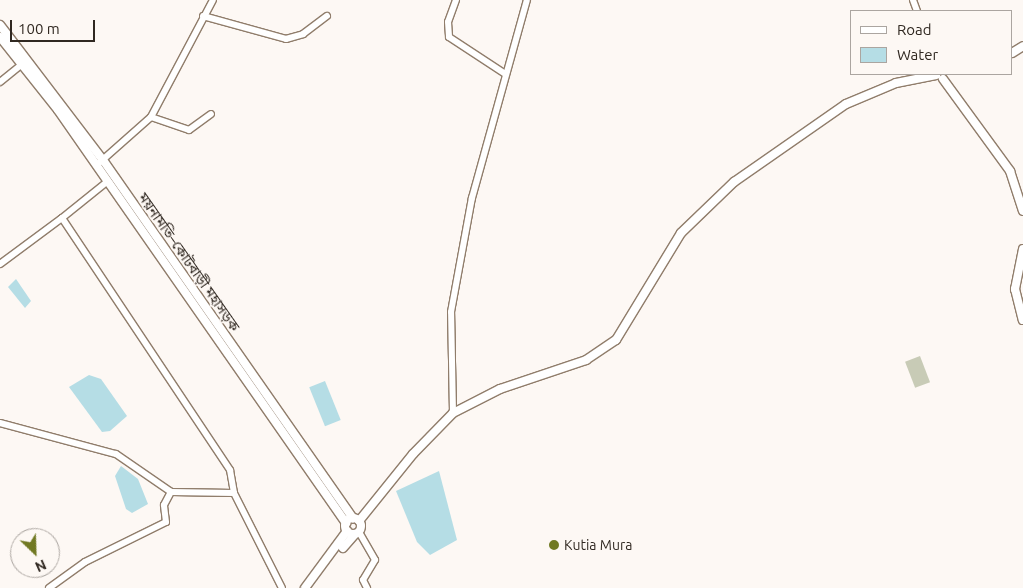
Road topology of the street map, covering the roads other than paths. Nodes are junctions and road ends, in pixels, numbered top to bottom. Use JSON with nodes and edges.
{"nodes":[{"id":1,"x":213,"y":0,"type":"edge"},
{"id":2,"x":456,"y":0,"type":"edge"},
{"id":3,"x":527,"y":0,"type":"edge"},
{"id":4,"x":203,"y":16,"type":"junction"},
{"id":5,"x":327,"y":16,"type":"dead end"},
{"id":6,"x":0,"y":25,"type":"edge"},
{"id":7,"x":0,"y":37,"type":"edge"},
{"id":8,"x":22,"y":64,"type":"junction"},
{"id":9,"x":504,"y":73,"type":"junction"},
{"id":10,"x":940,"y":75,"type":"edge"},
{"id":11,"x":0,"y":82,"type":"edge"},
{"id":12,"x":211,"y":114,"type":"dead end"},
{"id":13,"x":151,"y":117,"type":"junction"},
{"id":14,"x":103,"y":160,"type":"junction"},
{"id":15,"x":96,"y":165,"type":"junction"},
{"id":16,"x":108,"y":181,"type":"junction"},
{"id":17,"x":1023,"y":211,"type":"edge"},
{"id":18,"x":62,"y":218,"type":"junction"},
{"id":19,"x":1023,"y":249,"type":"edge"},
{"id":20,"x":0,"y":264,"type":"edge"},
{"id":21,"x":196,"y":301,"type":"junction"},
{"id":22,"x":1023,"y":320,"type":"edge"},
{"id":23,"x":453,"y":414,"type":"junction"},
{"id":24,"x":0,"y":423,"type":"edge"},
{"id":25,"x":171,"y":492,"type":"junction"},
{"id":26,"x":234,"y":493,"type":"junction"},
{"id":27,"x":356,"y":519,"type":"junction"},
{"id":28,"x":352,"y":530,"type":"junction"},
{"id":29,"x":49,"y":588,"type":"edge"},
{"id":30,"x":282,"y":588,"type":"edge"},
{"id":31,"x":305,"y":588,"type":"edge"},
{"id":32,"x":310,"y":588,"type":"edge"},
{"id":33,"x":367,"y":588,"type":"edge"}],
"edges":[{"from":1,"to":4,"type":"street"},
{"from":2,"to":9,"type":"street"},
{"from":3,"to":9,"type":"street"},
{"from":4,"to":5,"type":"street"},
{"from":4,"to":13,"type":"street"},
{"from":6,"to":14,"type":"main road","name":"ময়নামতি–কোটবাড়ী মহাসড়ক"},
{"from":7,"to":8,"type":"main road","name":"ময়নামতি–কোটবাড়ী মহাসড়ক"},
{"from":8,"to":11,"type":"street"},
{"from":8,"to":15,"type":"main road","name":"ময়নামতি–কোটবাড়ী মহাসড়ক"},
{"from":9,"to":23,"type":"street"},
{"from":10,"to":17,"type":"main road"},
{"from":10,"to":23,"type":"main road"},
{"from":12,"to":13,"type":"street"},
{"from":13,"to":14,"type":"street"},
{"from":14,"to":15,"type":"street"},
{"from":14,"to":21,"type":"main road","name":"ময়নামতি–কোটবাড়ী মহাসড়ক"},
{"from":15,"to":16,"type":"main road","name":"ময়নামতি–কোটবাড়ী মহাসড়ক"},
{"from":16,"to":18,"type":"street"},
{"from":16,"to":21,"type":"main road","name":"ময়নামতি–কোটবাড়ী মহাসড়ক"},
{"from":18,"to":20,"type":"street"},
{"from":18,"to":26,"type":"street"},
{"from":19,"to":22,"type":"main road"},
{"from":21,"to":27,"type":"main road","name":"ময়নামতি–কোটবাড়ী মহাসড়ক"},
{"from":21,"to":28,"type":"main road","name":"ময়নামতি–কোটবাড়ী মহাসড়ক"},
{"from":23,"to":27,"type":"main road"},
{"from":24,"to":25,"type":"street"},
{"from":25,"to":26,"type":"street"},
{"from":25,"to":29,"type":"street"},
{"from":26,"to":30,"type":"street"},
{"from":27,"to":28,"type":"main road"},
{"from":27,"to":28,"type":"main road"},
{"from":28,"to":31,"type":"main road"},
{"from":28,"to":32,"type":"main road"},
{"from":28,"to":33,"type":"street"}]}
